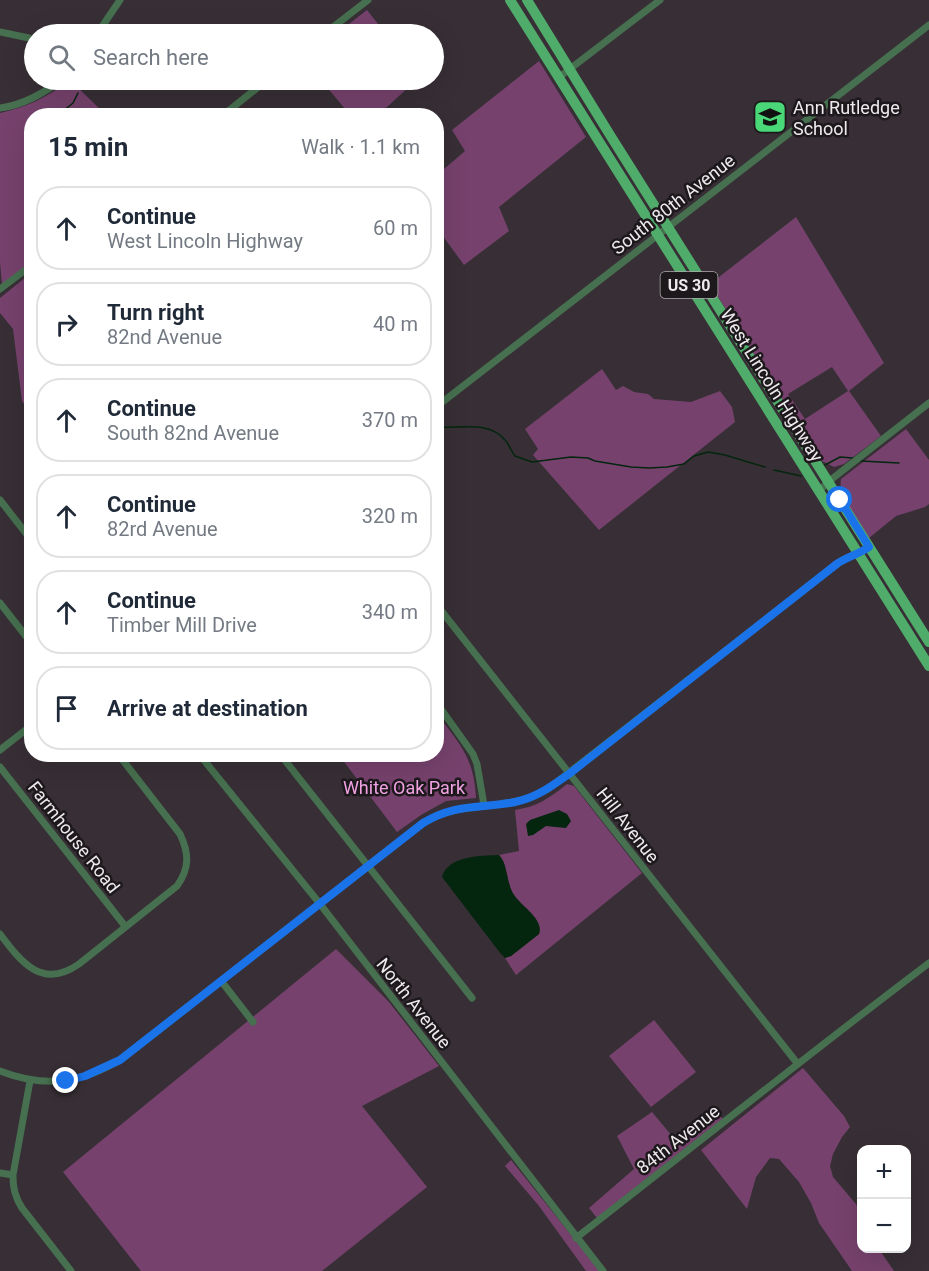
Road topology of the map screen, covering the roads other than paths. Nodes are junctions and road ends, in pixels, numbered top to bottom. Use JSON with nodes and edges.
{"nodes":[{"id":1,"x":120,"y":0,"type":"edge"},
{"id":2,"x":368,"y":0,"type":"edge"},
{"id":3,"x":510,"y":0,"type":"edge"},
{"id":4,"x":527,"y":0,"type":"edge"},
{"id":5,"x":660,"y":0,"type":"edge"},
{"id":6,"x":104,"y":24,"type":"edge"},
{"id":7,"x":337,"y":24,"type":"edge"},
{"id":8,"x":929,"y":25,"type":"edge"},
{"id":9,"x":0,"y":32,"type":"edge"},
{"id":10,"x":24,"y":37,"type":"edge"},
{"id":11,"x":570,"y":70,"type":"junction"},
{"id":12,"x":558,"y":78,"type":"junction"},
{"id":13,"x":47,"y":90,"type":"edge"},
{"id":14,"x":254,"y":90,"type":"edge"},
{"id":15,"x":0,"y":108,"type":"edge"},
{"id":16,"x":232,"y":108,"type":"edge"},
{"id":17,"x":668,"y":227,"type":"junction"},
{"id":18,"x":658,"y":235,"type":"junction"},
{"id":19,"x":24,"y":271,"type":"edge"},
{"id":20,"x":0,"y":289,"type":"edge"},
{"id":21,"x":444,"y":401,"type":"edge"},
{"id":22,"x":929,"y":403,"type":"edge"},
{"id":23,"x":828,"y":482,"type":"junction"},
{"id":24,"x":819,"y":491,"type":"junction"},
{"id":25,"x":0,"y":500,"type":"edge"},
{"id":26,"x":24,"y":531,"type":"edge"},
{"id":27,"x":864,"y":550,"type":"junction"},
{"id":28,"x":0,"y":603,"type":"edge"},
{"id":29,"x":444,"y":614,"type":"edge"},
{"id":30,"x":24,"y":634,"type":"edge"},
{"id":31,"x":929,"y":642,"type":"edge"},
{"id":32,"x":929,"y":666,"type":"edge"},
{"id":33,"x":444,"y":712,"type":"edge"},
{"id":34,"x":24,"y":731,"type":"edge"},
{"id":35,"x":0,"y":750,"type":"edge"},
{"id":36,"x":124,"y":762,"type":"edge"},
{"id":37,"x":205,"y":762,"type":"edge"},
{"id":38,"x":286,"y":762,"type":"edge"},
{"id":39,"x":0,"y":767,"type":"edge"},
{"id":40,"x":569,"y":774,"type":"junction"},
{"id":41,"x":484,"y":805,"type":"junction"},
{"id":42,"x":369,"y":866,"type":"junction"},
{"id":43,"x":320,"y":904,"type":"junction"},
{"id":44,"x":125,"y":926,"type":"junction"},
{"id":45,"x":0,"y":934,"type":"edge"},
{"id":46,"x":929,"y":963,"type":"edge"},
{"id":47,"x":222,"y":982,"type":"junction"},
{"id":48,"x":472,"y":998,"type":"dead end"},
{"id":49,"x":253,"y":1022,"type":"dead end"},
{"id":50,"x":797,"y":1063,"type":"junction"},
{"id":51,"x":0,"y":1071,"type":"edge"},
{"id":52,"x":30,"y":1081,"type":"junction"},
{"id":53,"x":0,"y":1173,"type":"edge"},
{"id":54,"x":13,"y":1175,"type":"junction"},
{"id":55,"x":576,"y":1238,"type":"junction"},
{"id":56,"x":71,"y":1271,"type":"edge"},
{"id":57,"x":603,"y":1271,"type":"edge"}],
"edges":[{"from":1,"to":6,"type":"street"},
{"from":2,"to":7,"type":"street"},
{"from":3,"to":12,"type":"main road","name":"West Lincoln Highway","number":"US 30"},
{"from":4,"to":11,"type":"main road","name":"West Lincoln Highway","number":"US 30"},
{"from":5,"to":11,"type":"street"},
{"from":8,"to":17,"type":"street","name":"South 80th Avenue"},
{"from":9,"to":10,"type":"street"},
{"from":11,"to":12,"type":"street"},
{"from":11,"to":17,"type":"main road","name":"West Lincoln Highway","number":"US 30"},
{"from":12,"to":18,"type":"main road","name":"West Lincoln Highway","number":"US 30"},
{"from":13,"to":15,"type":"street"},
{"from":14,"to":16,"type":"street"},
{"from":17,"to":18,"type":"street","name":"South 80th Avenue"},
{"from":17,"to":23,"type":"main road","name":"West Lincoln Highway","number":"US 30"},
{"from":18,"to":21,"type":"street","name":"South 80th Avenue"},
{"from":18,"to":24,"type":"main road","name":"West Lincoln Highway","number":"US 30"},
{"from":19,"to":20,"type":"street"},
{"from":22,"to":23,"type":"street"},
{"from":23,"to":24,"type":"street"},
{"from":23,"to":27,"type":"main road","name":"West Lincoln Highway","number":"US 30"},
{"from":24,"to":27,"type":"main road","name":"West Lincoln Highway","number":"US 30"},
{"from":25,"to":26,"type":"street"},
{"from":27,"to":31,"type":"main road","name":"West Lincoln Highway","number":"US 30"},
{"from":27,"to":32,"type":"main road","name":"West Lincoln Highway","number":"US 30"},
{"from":27,"to":40,"type":"street"},
{"from":28,"to":30,"type":"street"},
{"from":29,"to":40,"type":"street","name":"Hill Avenue"},
{"from":33,"to":41,"type":"street"},
{"from":34,"to":35,"type":"street"},
{"from":36,"to":44,"type":"street"},
{"from":37,"to":43,"type":"street","name":"North Avenue"},
{"from":38,"to":42,"type":"street"},
{"from":39,"to":44,"type":"street","name":"Farmhouse Road"},
{"from":40,"to":41,"type":"street"},
{"from":40,"to":50,"type":"street","name":"Hill Avenue"},
{"from":41,"to":42,"type":"street"},
{"from":42,"to":43,"type":"street"},
{"from":42,"to":48,"type":"street"},
{"from":43,"to":47,"type":"street"},
{"from":43,"to":55,"type":"street","name":"North Avenue"},
{"from":44,"to":45,"type":"street"},
{"from":46,"to":50,"type":"street","name":"84th Avenue"},
{"from":47,"to":49,"type":"street"},
{"from":47,"to":52,"type":"street"},
{"from":50,"to":55,"type":"street","name":"84th Avenue"},
{"from":51,"to":52,"type":"street"},
{"from":52,"to":54,"type":"street"},
{"from":53,"to":54,"type":"street"},
{"from":54,"to":56,"type":"street"},
{"from":55,"to":57,"type":"street","name":"North Avenue"}]}
